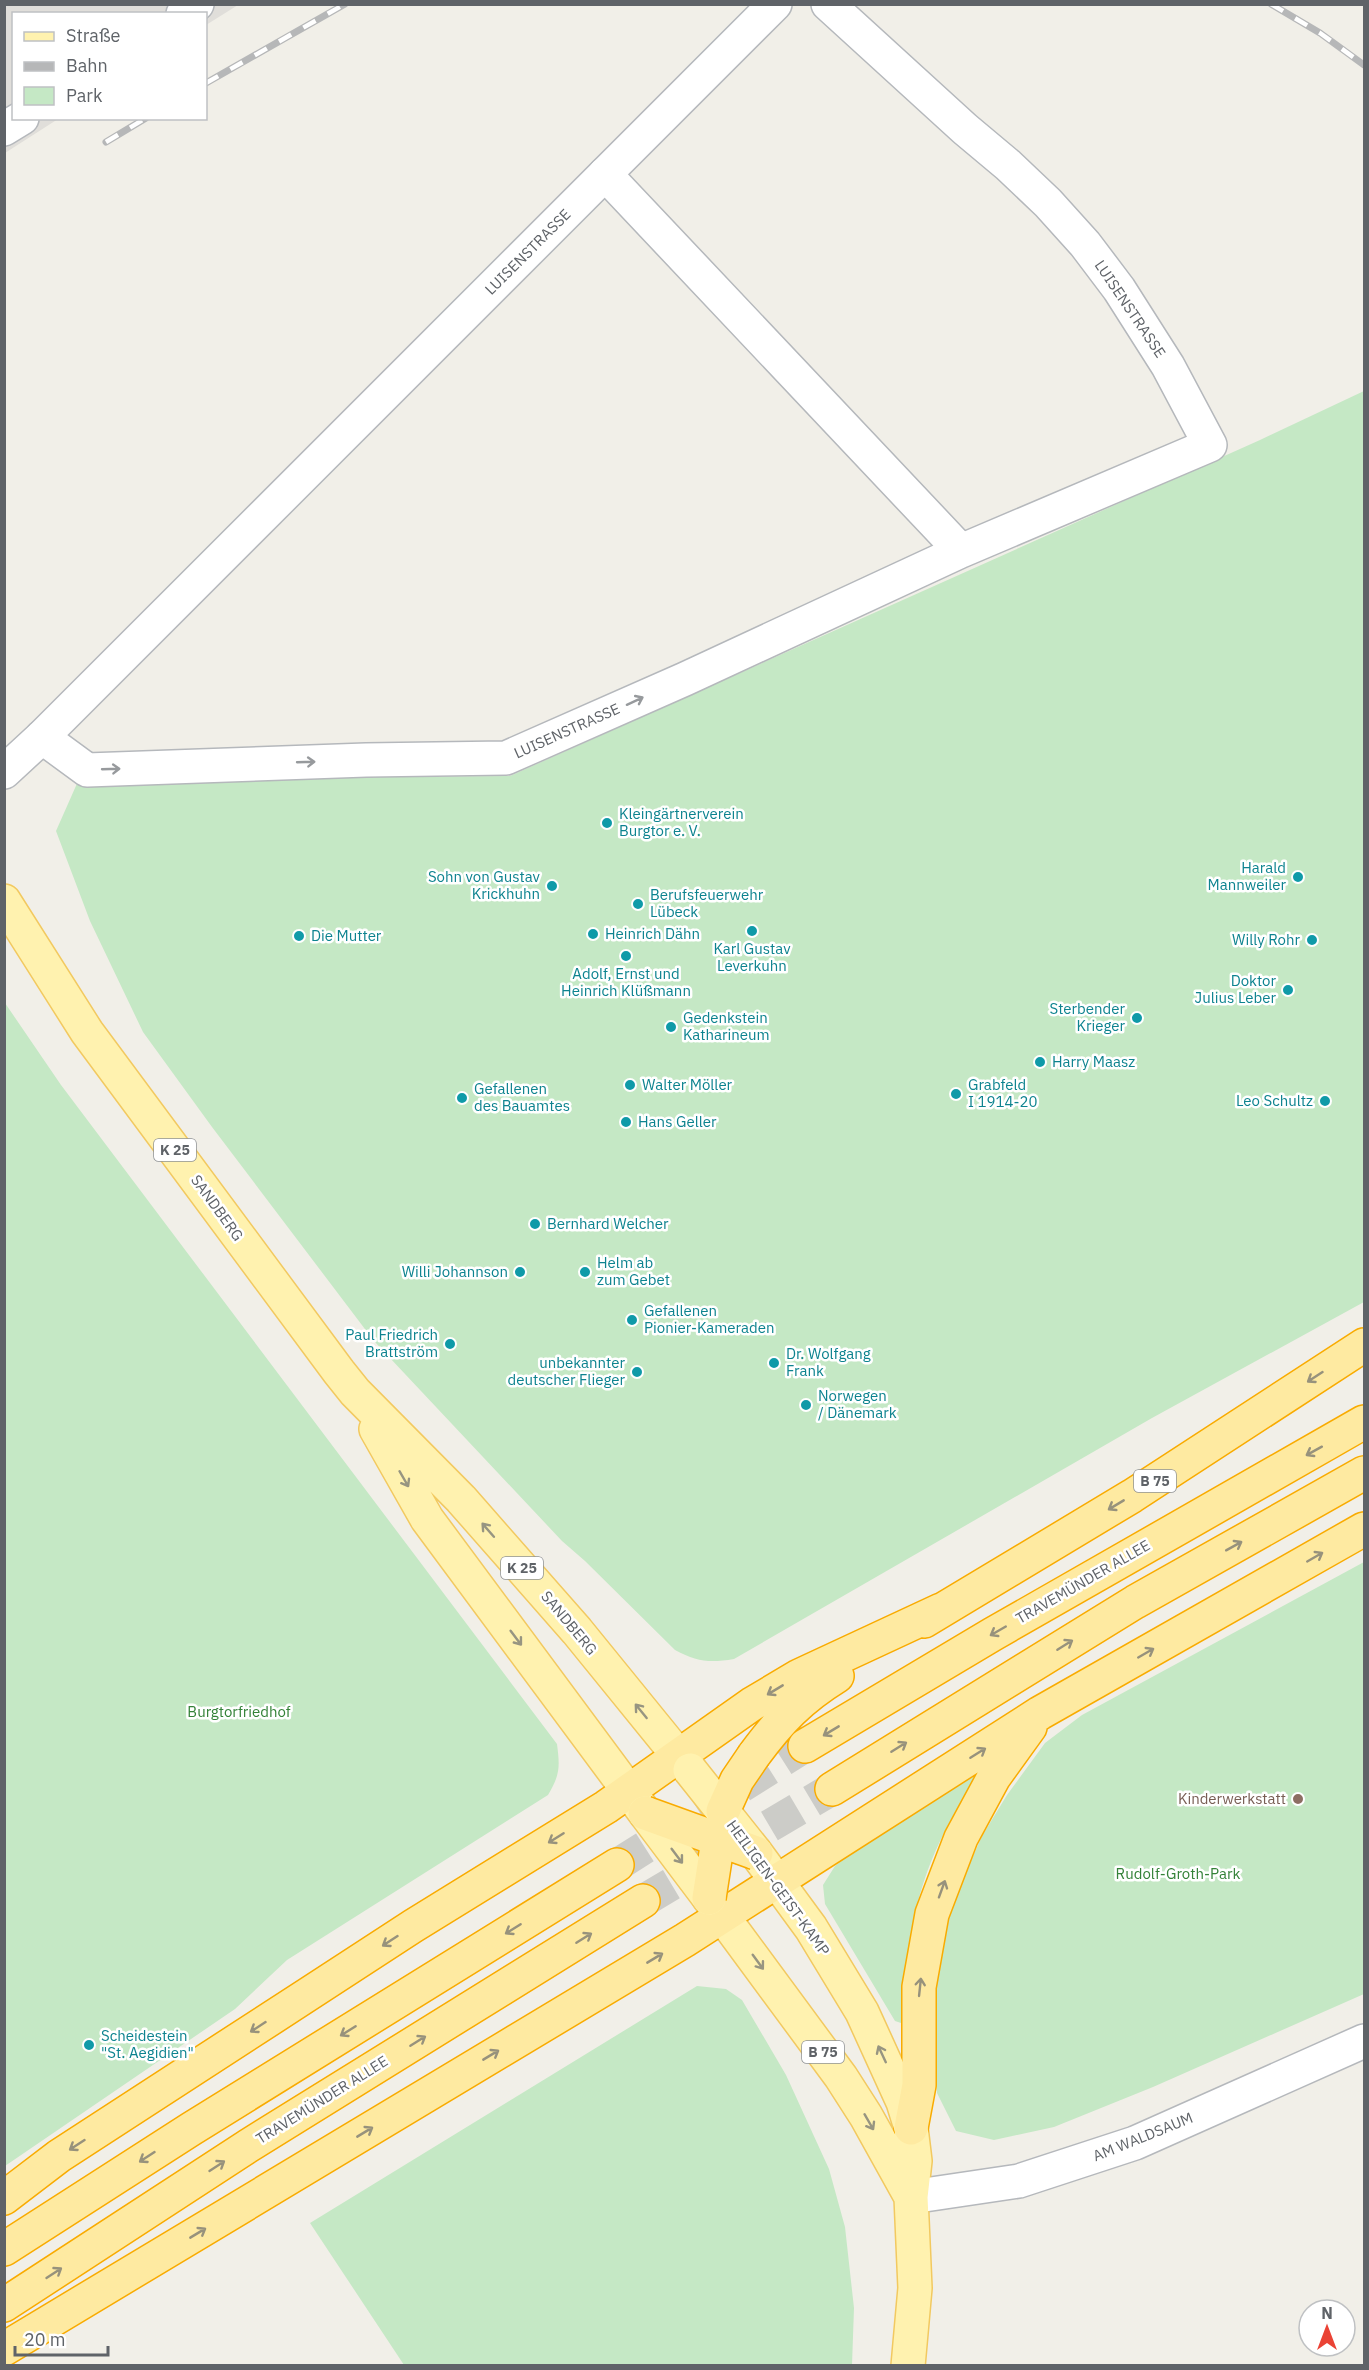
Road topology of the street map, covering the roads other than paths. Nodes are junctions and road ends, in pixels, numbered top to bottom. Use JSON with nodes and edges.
{"nodes":[{"id":1,"x":775,"y":4,"type":"edge"},
{"id":2,"x":828,"y":4,"type":"edge"},
{"id":3,"x":19,"y":120,"type":"edge"},
{"id":4,"x":4,"y":129,"type":"edge"},
{"id":5,"x":606,"y":174,"type":"junction"},
{"id":6,"x":961,"y":551,"type":"junction"},
{"id":7,"x":42,"y":737,"type":"junction"},
{"id":8,"x":4,"y":772,"type":"edge"},
{"id":9,"x":4,"y":901,"type":"edge"},
{"id":10,"x":1365,"y":1345,"type":"edge"},
{"id":11,"x":355,"y":1392,"type":"junction"},
{"id":12,"x":1365,"y":1422,"type":"edge"},
{"id":13,"x":1365,"y":1473,"type":"edge"},
{"id":14,"x":1365,"y":1529,"type":"edge"},
{"id":15,"x":941,"y":1610,"type":"junction"},
{"id":16,"x":1040,"y":1713,"type":"junction"},
{"id":17,"x":805,"y":1746,"type":"tunnel mouth"},
{"id":18,"x":684,"y":1763,"type":"junction"},
{"id":19,"x":832,"y":1789,"type":"tunnel mouth"},
{"id":20,"x":626,"y":1804,"type":"junction"},
{"id":21,"x":721,"y":1825,"type":"junction"},
{"id":22,"x":839,"y":1840,"type":"junction"},
{"id":23,"x":756,"y":1853,"type":"junction"},
{"id":24,"x":616,"y":1865,"type":"tunnel mouth"},
{"id":25,"x":777,"y":1880,"type":"junction"},
{"id":26,"x":643,"y":1901,"type":"tunnel mouth"},
{"id":27,"x":715,"y":1907,"type":"junction"},
{"id":28,"x":1365,"y":2041,"type":"edge"},
{"id":29,"x":910,"y":2128,"type":"junction"},
{"id":30,"x":911,"y":2197,"type":"junction"},
{"id":31,"x":4,"y":2198,"type":"edge"},
{"id":32,"x":4,"y":2249,"type":"edge"},
{"id":33,"x":4,"y":2305,"type":"edge"},
{"id":34,"x":4,"y":2349,"type":"edge"},
{"id":35,"x":908,"y":2366,"type":"edge"}],
"edges":[{"from":1,"to":5,"type":"street","name":"LUISENSTRASSE"},
{"from":2,"to":6,"type":"street","name":"LUISENSTRASSE"},
{"from":3,"to":4,"type":"street"},
{"from":5,"to":6,"type":"street"},
{"from":5,"to":7,"type":"street","name":"LUISENSTRASSE"},
{"from":7,"to":6,"type":"street","name":"LUISENSTRASSE","one_way":true},
{"from":7,"to":8,"type":"street","name":"LUISENSTRASSE"},
{"from":9,"to":11,"type":"main road","name":"SANDBERG","number":"K 25"},
{"from":10,"to":15,"type":"highway","number":"B 75","one_way":true},
{"from":18,"to":11,"type":"main road","name":"SANDBERG","number":"K 25","one_way":true},
{"from":11,"to":20,"type":"main road","name":"SANDBERG","number":"K 25","one_way":true},
{"from":12,"to":17,"type":"highway","name":"TRAVEMÜNDER ALLEE","one_way":true},
{"from":19,"to":13,"type":"highway","one_way":true},
{"from":16,"to":14,"type":"highway","number":"B 75","one_way":true},
{"from":15,"to":18,"type":"highway","one_way":true},
{"from":15,"to":21,"type":"highway","number":"B 75","bridge":true},
{"from":22,"to":16,"type":"highway","one_way":true},
{"from":29,"to":16,"type":"highway","number":"B 75","one_way":true},
{"from":18,"to":20,"type":"highway"},
{"from":18,"to":21,"type":"main road","name":"HEILIGEN-GEIST-KAMP","number":"K 25","bridge":true},
{"from":20,"to":21,"type":"highway","bridge":true},
{"from":20,"to":27,"type":"main road","name":"HEILIGEN-GEIST-KAMP","number":"K 25","one_way":true,"bridge":true},
{"from":20,"to":31,"type":"highway","one_way":true},
{"from":21,"to":23,"type":"main road","name":"HEILIGEN-GEIST-KAMP","number":"K 25","bridge":true},
{"from":21,"to":27,"type":"highway","number":"B 75","bridge":true},
{"from":22,"to":23,"type":"highway"},
{"from":22,"to":25,"type":"highway"},
{"from":23,"to":25,"type":"main road","name":"HEILIGEN-GEIST-KAMP"},
{"from":24,"to":32,"type":"highway","one_way":true},
{"from":25,"to":27,"type":"highway"},
{"from":29,"to":25,"type":"main road","name":"HEILIGEN-GEIST-KAMP","one_way":true},
{"from":33,"to":26,"type":"highway","name":"TRAVEMÜNDER ALLEE","one_way":true},
{"from":27,"to":30,"type":"main road","name":"HEILIGEN-GEIST-KAMP","number":"B 75","one_way":true},
{"from":34,"to":27,"type":"highway","one_way":true},
{"from":28,"to":30,"type":"street","name":"AM WALDSAUM"},
{"from":29,"to":30,"type":"main road","name":"HEILIGEN-GEIST-KAMP","number":"B 75"},
{"from":30,"to":35,"type":"main road","name":"HEILIGEN-GEIST-KAMP","number":"B 75"}]}
